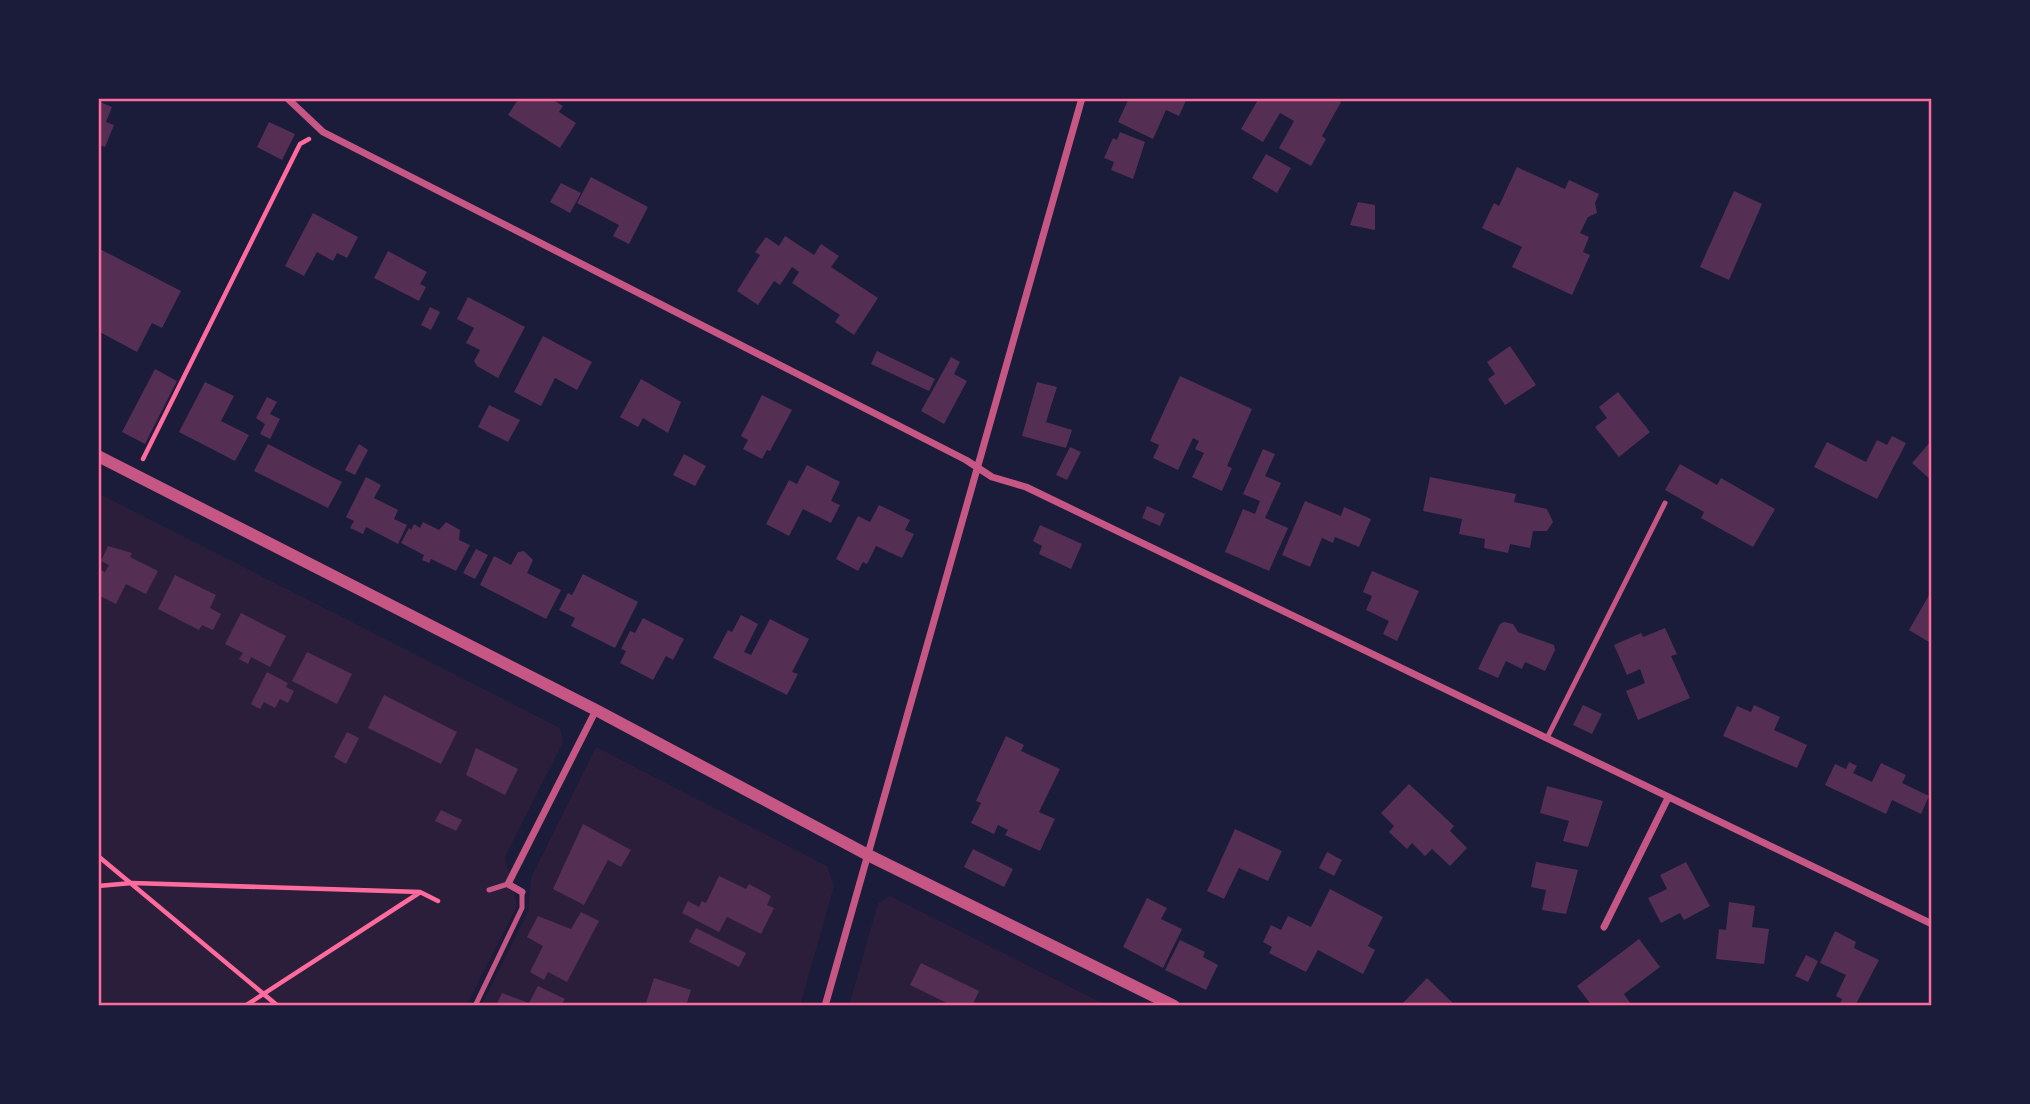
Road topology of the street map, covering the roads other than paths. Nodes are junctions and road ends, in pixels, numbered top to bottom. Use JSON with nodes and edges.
{"nodes":[{"id":1,"x":287,"y":98,"type":"edge"},
{"id":2,"x":1082,"y":98,"type":"edge"},
{"id":3,"x":98,"y":456,"type":"edge"},
{"id":4,"x":978,"y":468,"type":"junction"},
{"id":5,"x":1665,"y":503,"type":"dead end"},
{"id":6,"x":596,"y":710,"type":"junction"},
{"id":7,"x":1547,"y":738,"type":"junction"},
{"id":8,"x":1668,"y":798,"type":"junction"},
{"id":9,"x":867,"y":855,"type":"junction"},
{"id":10,"x":508,"y":884,"type":"junction"},
{"id":11,"x":489,"y":890,"type":"dead end"},
{"id":12,"x":522,"y":892,"type":"joint"},
{"id":13,"x":1932,"y":924,"type":"edge"},
{"id":14,"x":1604,"y":927,"type":"dead end"},
{"id":15,"x":475,"y":1006,"type":"edge"},
{"id":16,"x":825,"y":1006,"type":"edge"},
{"id":17,"x":1174,"y":1006,"type":"edge"}],
"edges":[{"from":1,"to":4,"type":"street"},
{"from":2,"to":4,"type":"street"},
{"from":3,"to":6,"type":"street"},
{"from":4,"to":7,"type":"street"},
{"from":4,"to":9,"type":"street"},
{"from":5,"to":7,"type":"lane"},
{"from":6,"to":9,"type":"street"},
{"from":6,"to":10,"type":"street"},
{"from":7,"to":8,"type":"street"},
{"from":8,"to":13,"type":"street"},
{"from":8,"to":14,"type":"street"},
{"from":9,"to":16,"type":"street"},
{"from":9,"to":17,"type":"street"},
{"from":10,"to":11,"type":"lane"},
{"from":10,"to":12,"type":"street"},
{"from":12,"to":15,"type":"lane"}]}
